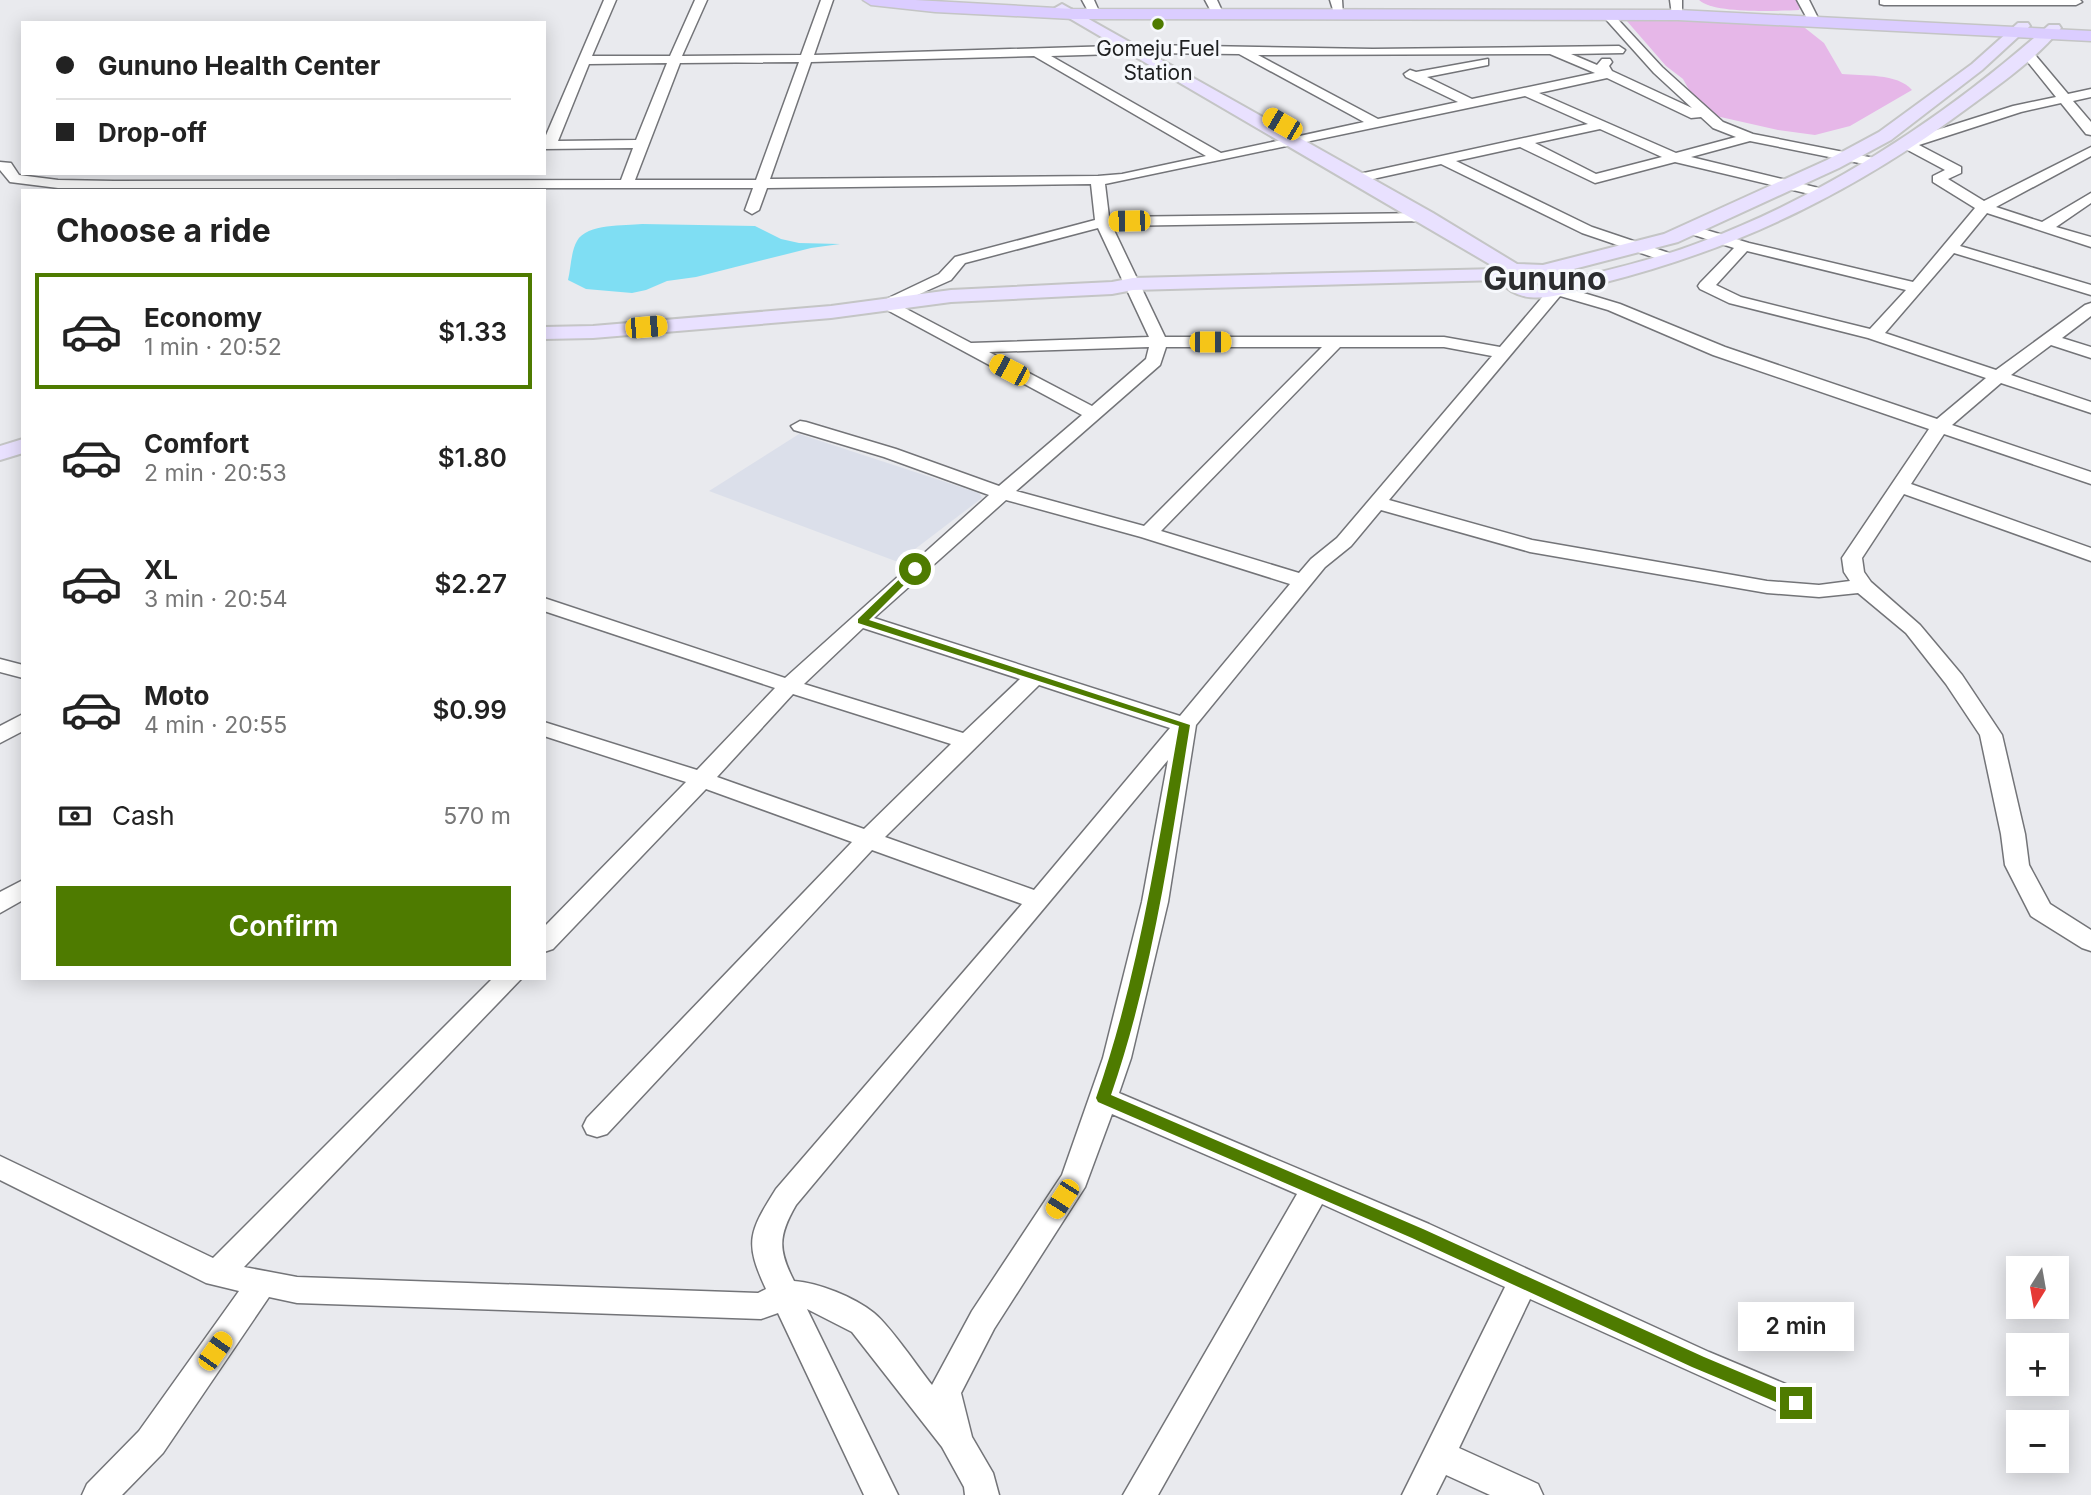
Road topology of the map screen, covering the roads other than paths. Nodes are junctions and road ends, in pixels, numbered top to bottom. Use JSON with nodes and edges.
{"nodes":[{"id":1,"x":610,"y":0,"type":"edge"},
{"id":2,"x":701,"y":0,"type":"edge"},
{"id":3,"x":827,"y":0,"type":"edge"},
{"id":4,"x":871,"y":0,"type":"edge"},
{"id":5,"x":915,"y":0,"type":"edge"},
{"id":6,"x":1883,"y":1,"type":"edge"},
{"id":7,"x":1957,"y":1,"type":"edge"},
{"id":8,"x":2078,"y":3,"type":"edge"},
{"id":9,"x":1214,"y":7,"type":"edge"},
{"id":10,"x":1338,"y":7,"type":"edge"},
{"id":11,"x":1093,"y":8,"type":"edge"},
{"id":12,"x":1677,"y":8,"type":"edge"},
{"id":13,"x":1068,"y":11,"type":"junction"},
{"id":14,"x":1809,"y":11,"type":"edge"},
{"id":15,"x":1608,"y":15,"type":"junction"},
{"id":16,"x":1904,"y":22,"type":"junction"},
{"id":17,"x":2021,"y":29,"type":"junction"},
{"id":18,"x":2091,"y":30,"type":"edge"},
{"id":19,"x":2051,"y":31,"type":"junction"},
{"id":20,"x":2091,"y":36,"type":"edge"},
{"id":21,"x":1630,"y":40,"type":"junction"},
{"id":22,"x":1140,"y":49,"type":"junction"},
{"id":23,"x":1241,"y":50,"type":"junction"},
{"id":24,"x":1619,"y":50,"type":"junction"},
{"id":25,"x":1546,"y":51,"type":"junction"},
{"id":26,"x":1035,"y":52,"type":"junction"},
{"id":27,"x":1367,"y":53,"type":"junction"},
{"id":28,"x":2027,"y":54,"type":"junction"},
{"id":29,"x":806,"y":58,"type":"junction"},
{"id":30,"x":675,"y":59,"type":"junction"},
{"id":31,"x":585,"y":60,"type":"junction"},
{"id":32,"x":1403,"y":70,"type":"junction"},
{"id":33,"x":1608,"y":74,"type":"junction"},
{"id":34,"x":1527,"y":92,"type":"junction"},
{"id":35,"x":2091,"y":93,"type":"edge"},
{"id":36,"x":2064,"y":99,"type":"junction"},
{"id":37,"x":1470,"y":103,"type":"junction"},
{"id":38,"x":2018,"y":109,"type":"junction"},
{"id":39,"x":1373,"y":122,"type":"junction"},
{"id":40,"x":1600,"y":125,"type":"junction"},
{"id":41,"x":1718,"y":125,"type":"junction"},
{"id":42,"x":2089,"y":128,"type":"edge"},
{"id":43,"x":1750,"y":137,"type":"junction"},
{"id":44,"x":1299,"y":139,"type":"junction"},
{"id":45,"x":1523,"y":143,"type":"junction"},
{"id":46,"x":643,"y":144,"type":"junction"},
{"id":47,"x":1907,"y":144,"type":"junction"},
{"id":48,"x":547,"y":145,"type":"edge"},
{"id":49,"x":2091,"y":150,"type":"edge"},
{"id":50,"x":1847,"y":156,"type":"junction"},
{"id":51,"x":1218,"y":157,"type":"junction"},
{"id":52,"x":1677,"y":158,"type":"junction"},
{"id":53,"x":1443,"y":160,"type":"junction"},
{"id":54,"x":1874,"y":162,"type":"junction"},
{"id":55,"x":0,"y":166,"type":"edge"},
{"id":56,"x":1367,"y":176,"type":"junction"},
{"id":57,"x":1098,"y":180,"type":"junction"},
{"id":58,"x":416,"y":183,"type":"edge"},
{"id":59,"x":762,"y":183,"type":"junction"},
{"id":60,"x":626,"y":184,"type":"junction"},
{"id":61,"x":1788,"y":184,"type":"junction"},
{"id":62,"x":1822,"y":193,"type":"junction"},
{"id":63,"x":2091,"y":197,"type":"edge"},
{"id":64,"x":1984,"y":207,"type":"junction"},
{"id":65,"x":752,"y":210,"type":"dead end"},
{"id":66,"x":1427,"y":217,"type":"junction"},
{"id":67,"x":1103,"y":222,"type":"junction"},
{"id":68,"x":2044,"y":228,"type":"junction"},
{"id":69,"x":1690,"y":229,"type":"junction"},
{"id":70,"x":1726,"y":239,"type":"junction"},
{"id":71,"x":2091,"y":242,"type":"edge"},
{"id":72,"x":1744,"y":246,"type":"junction"},
{"id":73,"x":1637,"y":247,"type":"junction"},
{"id":74,"x":1952,"y":248,"type":"junction"},
{"id":75,"x":1670,"y":258,"type":"junction"},
{"id":76,"x":1541,"y":269,"type":"junction"},
{"id":77,"x":1515,"y":279,"type":"junction"},
{"id":78,"x":1127,"y":288,"type":"junction"},
{"id":79,"x":1917,"y":288,"type":"junction"},
{"id":80,"x":1560,"y":289,"type":"junction"},
{"id":81,"x":2091,"y":290,"type":"edge"},
{"id":82,"x":884,"y":304,"type":"junction"},
{"id":83,"x":2091,"y":308,"type":"edge"},
{"id":84,"x":546,"y":333,"type":"edge"},
{"id":85,"x":1874,"y":335,"type":"junction"},
{"id":86,"x":2049,"y":340,"type":"junction"},
{"id":87,"x":1159,"y":342,"type":"junction"},
{"id":88,"x":1336,"y":342,"type":"junction"},
{"id":89,"x":967,"y":348,"type":"junction"},
{"id":90,"x":1495,"y":351,"type":"junction"},
{"id":91,"x":2091,"y":353,"type":"edge"},
{"id":92,"x":1998,"y":377,"type":"junction"},
{"id":93,"x":2091,"y":408,"type":"edge"},
{"id":94,"x":1094,"y":414,"type":"junction"},
{"id":95,"x":800,"y":426,"type":"dead end"},
{"id":96,"x":1940,"y":426,"type":"junction"},
{"id":97,"x":21,"y":447,"type":"edge"},
{"id":98,"x":0,"y":453,"type":"edge"},
{"id":99,"x":2091,"y":478,"type":"edge"},
{"id":100,"x":1899,"y":486,"type":"junction"},
{"id":101,"x":1002,"y":493,"type":"junction"},
{"id":102,"x":1377,"y":503,"type":"junction"},
{"id":103,"x":1148,"y":533,"type":"junction"},
{"id":104,"x":2091,"y":555,"type":"edge"},
{"id":105,"x":1310,"y":572,"type":"junction"},
{"id":106,"x":1863,"y":586,"type":"junction"},
{"id":107,"x":546,"y":605,"type":"edge"},
{"id":108,"x":862,"y":621,"type":"junction"},
{"id":109,"x":0,"y":665,"type":"edge"},
{"id":110,"x":21,"y":671,"type":"edge"},
{"id":111,"x":1036,"y":677,"type":"junction"},
{"id":112,"x":789,"y":686,"type":"junction"},
{"id":113,"x":21,"y":721,"type":"edge"},
{"id":114,"x":1185,"y":725,"type":"junction"},
{"id":115,"x":546,"y":730,"type":"edge"},
{"id":116,"x":0,"y":736,"type":"edge"},
{"id":117,"x":965,"y":741,"type":"junction"},
{"id":118,"x":701,"y":779,"type":"junction"},
{"id":119,"x":868,"y":839,"type":"junction"},
{"id":120,"x":21,"y":889,"type":"edge"},
{"id":121,"x":1039,"y":901,"type":"junction"},
{"id":122,"x":0,"y":904,"type":"edge"},
{"id":123,"x":546,"y":941,"type":"edge"},
{"id":124,"x":2091,"y":942,"type":"edge"},
{"id":125,"x":507,"y":980,"type":"edge"},
{"id":126,"x":1103,"y":1098,"type":"junction"},
{"id":127,"x":597,"y":1126,"type":"dead end"},
{"id":128,"x":0,"y":1167,"type":"edge"},
{"id":129,"x":1314,"y":1191,"type":"junction"},
{"id":130,"x":217,"y":1274,"type":"junction"},
{"id":131,"x":1524,"y":1280,"type":"junction"},
{"id":132,"x":262,"y":1283,"type":"junction"},
{"id":133,"x":786,"y":1294,"type":"junction"},
{"id":134,"x":1796,"y":1403,"type":"dead end"},
{"id":135,"x":956,"y":1441,"type":"junction"},
{"id":136,"x":1438,"y":1455,"type":"junction"},
{"id":137,"x":99,"y":1495,"type":"edge"},
{"id":138,"x":881,"y":1495,"type":"edge"},
{"id":139,"x":982,"y":1495,"type":"edge"},
{"id":140,"x":1140,"y":1495,"type":"edge"},
{"id":141,"x":1419,"y":1495,"type":"edge"},
{"id":142,"x":1526,"y":1495,"type":"edge"}],
"edges":[{"from":1,"to":31,"type":"street"},
{"from":2,"to":30,"type":"street"},
{"from":3,"to":29,"type":"street"},
{"from":4,"to":13,"type":"highway"},
{"from":5,"to":13,"type":"highway"},
{"from":6,"to":7,"type":"street"},
{"from":6,"to":16,"type":"street"},
{"from":7,"to":8,"type":"street"},
{"from":9,"to":10,"type":"highway"},
{"from":9,"to":11,"type":"highway"},
{"from":10,"to":12,"type":"highway"},
{"from":10,"to":15,"type":"highway"},
{"from":11,"to":13,"type":"highway"},
{"from":11,"to":22,"type":"main road"},
{"from":12,"to":14,"type":"highway"},
{"from":12,"to":15,"type":"highway"},
{"from":13,"to":22,"type":"main road"},
{"from":14,"to":16,"type":"highway"},
{"from":15,"to":21,"type":"street"},
{"from":16,"to":17,"type":"highway"},
{"from":17,"to":19,"type":"highway"},
{"from":17,"to":50,"type":"main road"},
{"from":18,"to":19,"type":"highway"},
{"from":19,"to":20,"type":"highway"},
{"from":19,"to":28,"type":"main road"},
{"from":21,"to":24,"type":"street"},
{"from":21,"to":41,"type":"street"},
{"from":22,"to":23,"type":"street"},
{"from":22,"to":26,"type":"street"},
{"from":22,"to":44,"type":"main road"},
{"from":23,"to":27,"type":"street"},
{"from":23,"to":39,"type":"street"},
{"from":24,"to":25,"type":"street"},
{"from":24,"to":33,"type":"street"},
{"from":25,"to":27,"type":"street"},
{"from":25,"to":32,"type":"street"},
{"from":25,"to":33,"type":"street"},
{"from":26,"to":29,"type":"street"},
{"from":26,"to":51,"type":"street"},
{"from":27,"to":32,"type":"street"},
{"from":28,"to":36,"type":"street"},
{"from":28,"to":47,"type":"main road"},
{"from":29,"to":30,"type":"street"},
{"from":29,"to":59,"type":"street"},
{"from":30,"to":31,"type":"street"},
{"from":30,"to":46,"type":"street"},
{"from":31,"to":48,"type":"street"},
{"from":32,"to":37,"type":"street"},
{"from":33,"to":34,"type":"street"},
{"from":33,"to":41,"type":"street"},
{"from":34,"to":37,"type":"street"},
{"from":34,"to":40,"type":"street"},
{"from":35,"to":36,"type":"street"},
{"from":36,"to":38,"type":"street"},
{"from":36,"to":42,"type":"street"},
{"from":37,"to":39,"type":"street"},
{"from":38,"to":42,"type":"street"},
{"from":38,"to":47,"type":"street"},
{"from":39,"to":44,"type":"street"},
{"from":40,"to":45,"type":"street"},
{"from":40,"to":52,"type":"street"},
{"from":41,"to":43,"type":"street"},
{"from":43,"to":50,"type":"street"},
{"from":43,"to":52,"type":"street"},
{"from":44,"to":51,"type":"street"},
{"from":44,"to":56,"type":"main road"},
{"from":45,"to":52,"type":"street"},
{"from":45,"to":53,"type":"street"},
{"from":46,"to":48,"type":"street"},
{"from":46,"to":60,"type":"street"},
{"from":47,"to":54,"type":"main road"},
{"from":47,"to":64,"type":"street"},
{"from":49,"to":64,"type":"street"},
{"from":50,"to":54,"type":"street"},
{"from":50,"to":61,"type":"main road"},
{"from":51,"to":57,"type":"street"},
{"from":52,"to":61,"type":"street"},
{"from":53,"to":56,"type":"street"},
{"from":53,"to":73,"type":"street"},
{"from":54,"to":62,"type":"main road"},
{"from":55,"to":58,"type":"street"},
{"from":56,"to":66,"type":"main road"},
{"from":56,"to":76,"type":"main road"},
{"from":57,"to":59,"type":"street"},
{"from":57,"to":67,"type":"street"},
{"from":58,"to":60,"type":"street"},
{"from":59,"to":60,"type":"street"},
{"from":59,"to":65,"type":"street"},
{"from":61,"to":62,"type":"street"},
{"from":61,"to":69,"type":"main road"},
{"from":62,"to":70,"type":"main road"},
{"from":63,"to":68,"type":"street"},
{"from":64,"to":68,"type":"street"},
{"from":64,"to":74,"type":"street"},
{"from":66,"to":67,"type":"street"},
{"from":66,"to":77,"type":"main road"},
{"from":67,"to":78,"type":"street"},
{"from":67,"to":82,"type":"street"},
{"from":68,"to":71,"type":"street"},
{"from":69,"to":70,"type":"street"},
{"from":69,"to":73,"type":"main road"},
{"from":70,"to":72,"type":"street"},
{"from":70,"to":75,"type":"main road"},
{"from":72,"to":79,"type":"street"},
{"from":72,"to":85,"type":"street"},
{"from":73,"to":75,"type":"street"},
{"from":73,"to":76,"type":"main road"},
{"from":74,"to":79,"type":"street"},
{"from":74,"to":81,"type":"street"},
{"from":75,"to":80,"type":"main road"},
{"from":76,"to":77,"type":"main road"},
{"from":76,"to":80,"type":"main road"},
{"from":77,"to":78,"type":"main road"},
{"from":77,"to":80,"type":"main road"},
{"from":77,"to":90,"type":"street"},
{"from":78,"to":82,"type":"main road"},
{"from":78,"to":87,"type":"street"},
{"from":79,"to":85,"type":"street"},
{"from":80,"to":90,"type":"street"},
{"from":80,"to":96,"type":"street"},
{"from":82,"to":84,"type":"main road"},
{"from":82,"to":89,"type":"street"},
{"from":83,"to":86,"type":"street"},
{"from":85,"to":92,"type":"street"},
{"from":86,"to":91,"type":"street"},
{"from":86,"to":92,"type":"street"},
{"from":87,"to":88,"type":"street"},
{"from":87,"to":89,"type":"street"},
{"from":87,"to":94,"type":"street"},
{"from":88,"to":90,"type":"street"},
{"from":88,"to":103,"type":"street"},
{"from":89,"to":94,"type":"street"},
{"from":90,"to":102,"type":"street"},
{"from":90,"to":105,"type":"street"},
{"from":92,"to":93,"type":"street"},
{"from":92,"to":96,"type":"street"},
{"from":94,"to":101,"type":"street"},
{"from":95,"to":101,"type":"street"},
{"from":96,"to":99,"type":"street"},
{"from":96,"to":100,"type":"street"},
{"from":97,"to":98,"type":"main road"},
{"from":100,"to":104,"type":"street"},
{"from":100,"to":106,"type":"street"},
{"from":101,"to":103,"type":"street"},
{"from":101,"to":108,"type":"street"},
{"from":102,"to":105,"type":"street"},
{"from":102,"to":106,"type":"street"},
{"from":103,"to":105,"type":"street"},
{"from":105,"to":114,"type":"street"},
{"from":106,"to":124,"type":"street"},
{"from":107,"to":112,"type":"street"},
{"from":108,"to":111,"type":"street"},
{"from":108,"to":112,"type":"street"},
{"from":109,"to":110,"type":"street"},
{"from":111,"to":114,"type":"street"},
{"from":111,"to":117,"type":"street"},
{"from":112,"to":117,"type":"street"},
{"from":112,"to":118,"type":"street"},
{"from":113,"to":116,"type":"street"},
{"from":114,"to":121,"type":"street"},
{"from":114,"to":126,"type":"street"},
{"from":115,"to":118,"type":"street"},
{"from":117,"to":119,"type":"street"},
{"from":118,"to":119,"type":"street"},
{"from":118,"to":123,"type":"street"},
{"from":119,"to":121,"type":"street"},
{"from":119,"to":127,"type":"street"},
{"from":120,"to":122,"type":"street"},
{"from":121,"to":133,"type":"street"},
{"from":125,"to":130,"type":"street"},
{"from":126,"to":129,"type":"street"},
{"from":126,"to":135,"type":"street"},
{"from":128,"to":130,"type":"street"},
{"from":129,"to":131,"type":"street"},
{"from":129,"to":140,"type":"street"},
{"from":130,"to":132,"type":"street"},
{"from":131,"to":134,"type":"street"},
{"from":131,"to":136,"type":"street"},
{"from":132,"to":133,"type":"street"},
{"from":132,"to":137,"type":"street"},
{"from":133,"to":135,"type":"street"},
{"from":133,"to":138,"type":"street"},
{"from":135,"to":139,"type":"street"},
{"from":136,"to":141,"type":"street"},
{"from":136,"to":142,"type":"street"}]}
